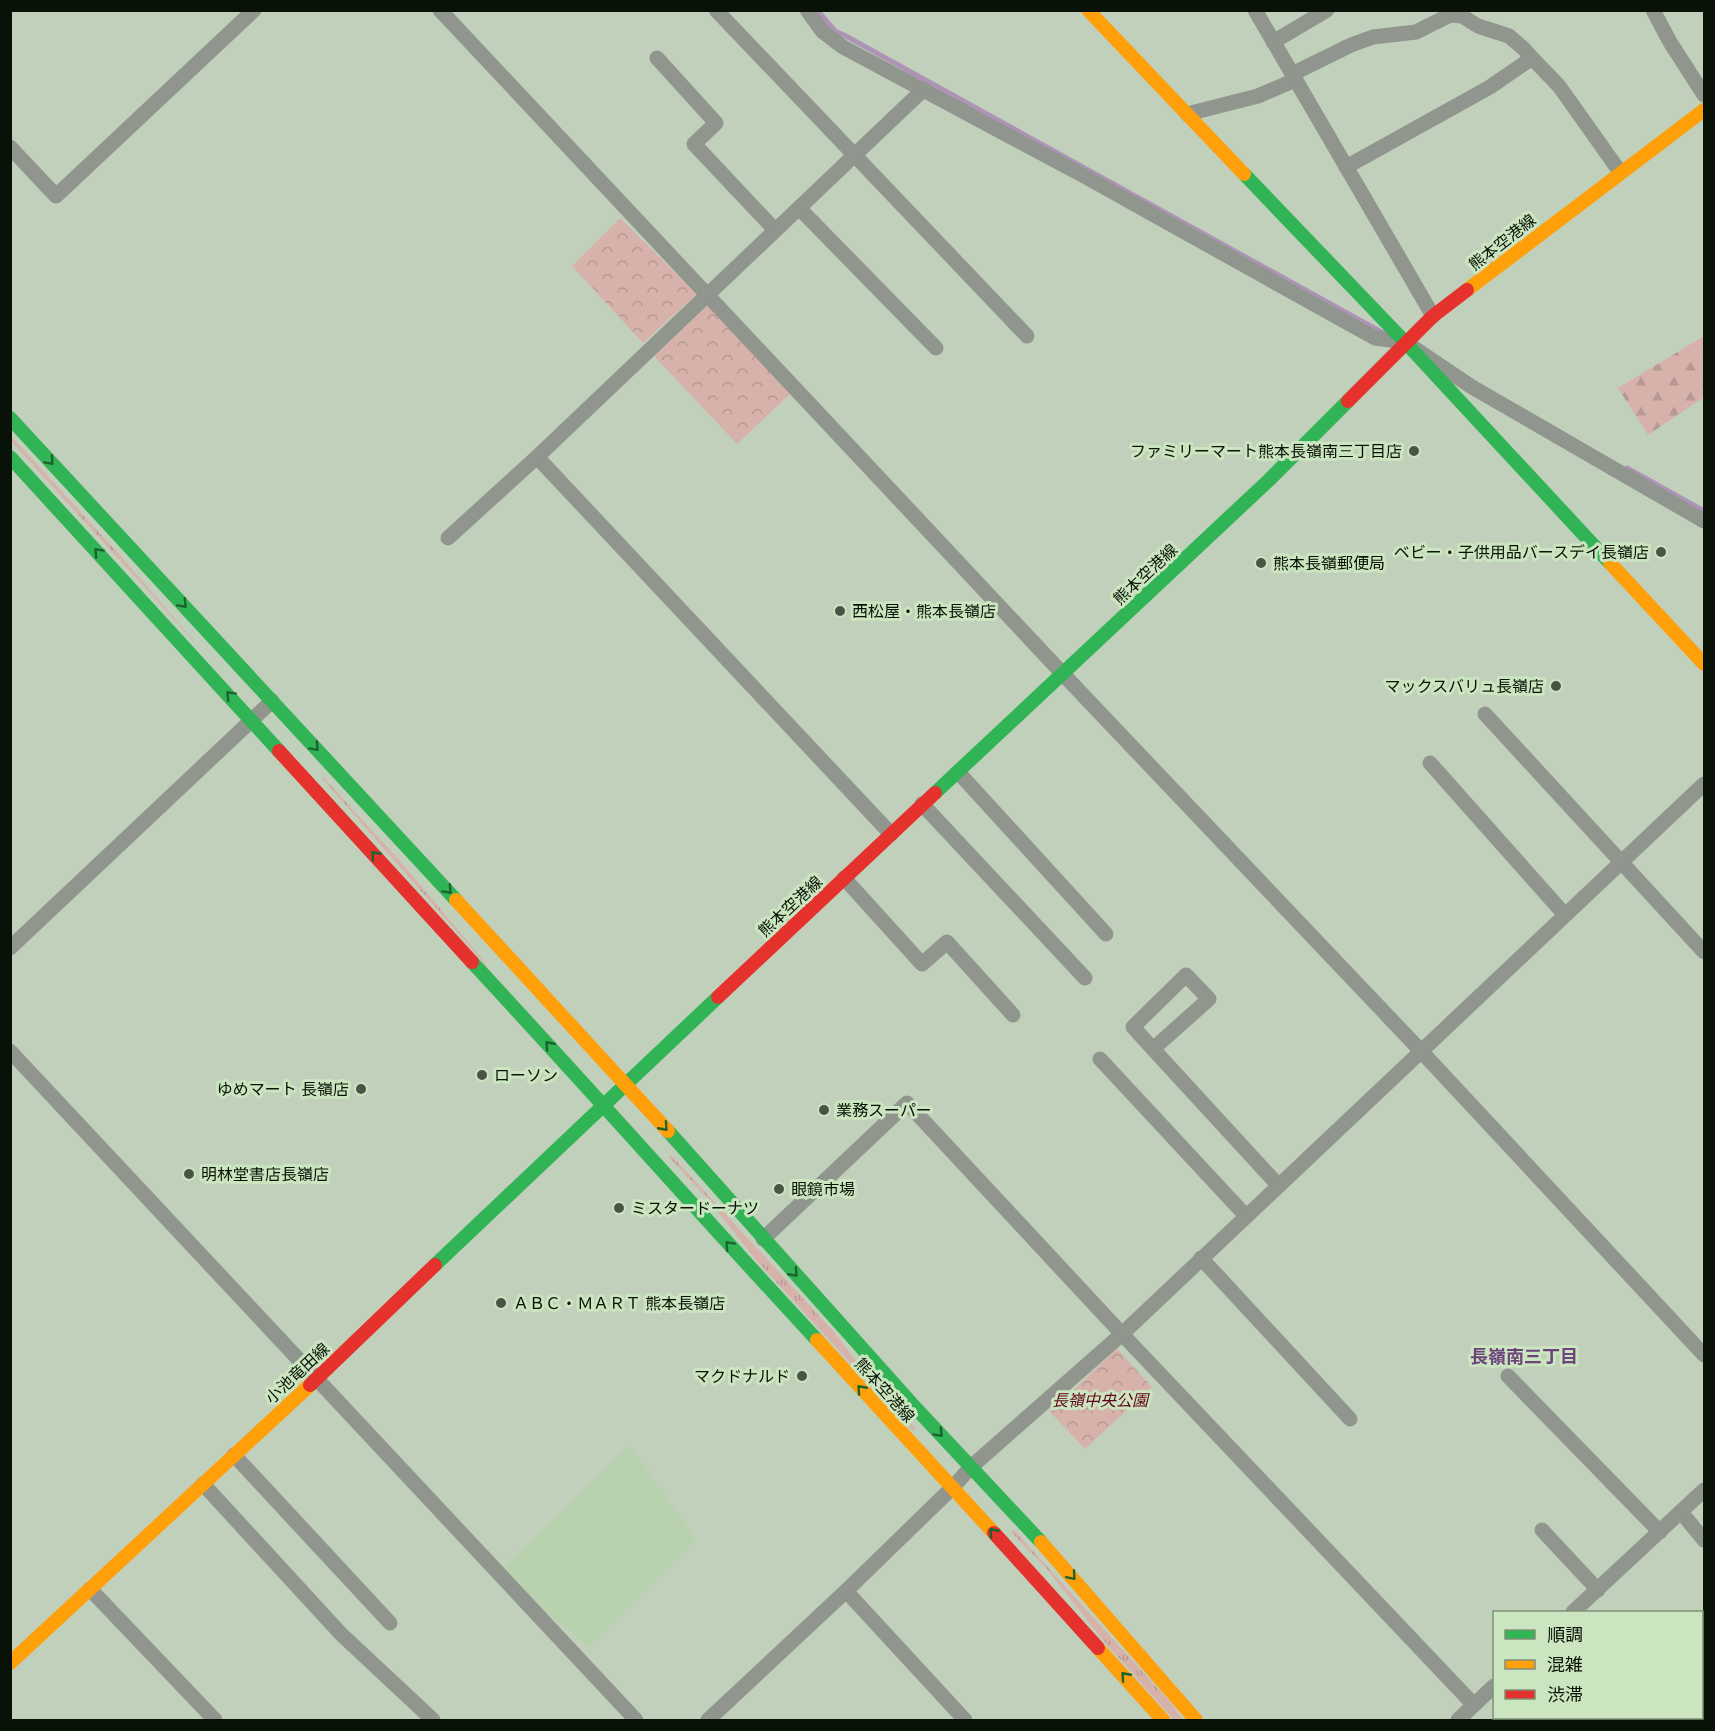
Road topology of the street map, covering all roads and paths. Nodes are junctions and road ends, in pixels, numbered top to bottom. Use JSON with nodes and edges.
{"nodes":[{"id":1,"x":254,"y":10,"type":"edge"},
{"id":2,"x":440,"y":10,"type":"edge"},
{"id":3,"x":717,"y":10,"type":"edge"},
{"id":4,"x":807,"y":10,"type":"edge"},
{"id":5,"x":1088,"y":10,"type":"edge"},
{"id":6,"x":1255,"y":10,"type":"edge"},
{"id":7,"x":1327,"y":10,"type":"edge"},
{"id":8,"x":1653,"y":10,"type":"edge"},
{"id":9,"x":1273,"y":42,"type":"junction"},
{"id":10,"x":657,"y":58,"type":"dead end"},
{"id":11,"x":1532,"y":58,"type":"junction"},
{"id":12,"x":1294,"y":77,"type":"junction"},
{"id":13,"x":924,"y":89,"type":"junction"},
{"id":14,"x":1704,"y":95,"type":"edge"},
{"id":15,"x":1704,"y":110,"type":"edge"},
{"id":16,"x":1187,"y":114,"type":"junction"},
{"id":17,"x":10,"y":147,"type":"edge"},
{"id":18,"x":854,"y":155,"type":"junction"},
{"id":19,"x":1346,"y":167,"type":"junction"},
{"id":20,"x":1620,"y":172,"type":"junction"},
{"id":21,"x":798,"y":208,"type":"junction"},
{"id":22,"x":775,"y":230,"type":"junction"},
{"id":23,"x":707,"y":294,"type":"junction"},
{"id":24,"x":1433,"y":316,"type":"junction"},
{"id":25,"x":1027,"y":336,"type":"dead end"},
{"id":26,"x":1405,"y":342,"type":"junction"},
{"id":27,"x":936,"y":348,"type":"dead end"},
{"id":28,"x":10,"y":418,"type":"edge"},
{"id":29,"x":10,"y":457,"type":"edge"},
{"id":30,"x":537,"y":458,"type":"junction"},
{"id":31,"x":1704,"y":521,"type":"edge"},
{"id":32,"x":448,"y":537,"type":"dead end"},
{"id":33,"x":1704,"y":664,"type":"edge"},
{"id":34,"x":1062,"y":673,"type":"junction"},
{"id":35,"x":272,"y":701,"type":"junction"},
{"id":36,"x":1485,"y":714,"type":"dead end"},
{"id":37,"x":252,"y":719,"type":"junction"},
{"id":38,"x":1430,"y":763,"type":"dead end"},
{"id":39,"x":958,"y":772,"type":"junction"},
{"id":40,"x":1704,"y":784,"type":"edge"},
{"id":41,"x":922,"y":804,"type":"junction"},
{"id":42,"x":891,"y":834,"type":"junction"},
{"id":43,"x":1621,"y":862,"type":"junction"},
{"id":44,"x":844,"y":878,"type":"junction"},
{"id":45,"x":1565,"y":915,"type":"junction"},
{"id":46,"x":1106,"y":934,"type":"dead end"},
{"id":47,"x":10,"y":948,"type":"edge"},
{"id":48,"x":1704,"y":952,"type":"edge"},
{"id":49,"x":1085,"y":978,"type":"dead end"},
{"id":50,"x":1013,"y":1015,"type":"dead end"},
{"id":51,"x":1153,"y":1049,"type":"junction"},
{"id":52,"x":1420,"y":1050,"type":"junction"},
{"id":53,"x":10,"y":1051,"type":"edge"},
{"id":54,"x":1100,"y":1059,"type":"dead end"},
{"id":55,"x":625,"y":1083,"type":"junction"},
{"id":56,"x":603,"y":1104,"type":"junction"},
{"id":57,"x":1278,"y":1185,"type":"junction"},
{"id":58,"x":1246,"y":1216,"type":"junction"},
{"id":59,"x":763,"y":1239,"type":"junction"},
{"id":60,"x":1201,"y":1258,"type":"junction"},
{"id":61,"x":1122,"y":1334,"type":"junction"},
{"id":62,"x":1704,"y":1355,"type":"edge"},
{"id":63,"x":1508,"y":1376,"type":"dead end"},
{"id":64,"x":317,"y":1378,"type":"junction"},
{"id":65,"x":1350,"y":1419,"type":"dead end"},
{"id":66,"x":234,"y":1455,"type":"junction"},
{"id":67,"x":970,"y":1467,"type":"junction"},
{"id":68,"x":203,"y":1484,"type":"junction"},
{"id":69,"x":953,"y":1487,"type":"junction"},
{"id":70,"x":1704,"y":1490,"type":"edge"},
{"id":71,"x":1681,"y":1512,"type":"junction"},
{"id":72,"x":1542,"y":1530,"type":"dead end"},
{"id":73,"x":1660,"y":1532,"type":"junction"},
{"id":74,"x":1704,"y":1540,"type":"edge"},
{"id":75,"x":90,"y":1588,"type":"junction"},
{"id":76,"x":1598,"y":1590,"type":"junction"},
{"id":77,"x":846,"y":1591,"type":"junction"},
{"id":78,"x":1574,"y":1611,"type":"edge"},
{"id":79,"x":390,"y":1623,"type":"dead end"},
{"id":80,"x":10,"y":1663,"type":"edge"},
{"id":81,"x":1492,"y":1694,"type":"edge"},
{"id":82,"x":1474,"y":1705,"type":"junction"},
{"id":83,"x":215,"y":1720,"type":"edge"},
{"id":84,"x":433,"y":1720,"type":"edge"},
{"id":85,"x":636,"y":1720,"type":"edge"},
{"id":86,"x":708,"y":1720,"type":"edge"},
{"id":87,"x":965,"y":1720,"type":"edge"},
{"id":88,"x":1163,"y":1720,"type":"edge"},
{"id":89,"x":1196,"y":1720,"type":"edge"},
{"id":90,"x":1458,"y":1720,"type":"edge"}],
"edges":[{"from":1,"to":17,"type":"street"},
{"from":2,"to":23,"type":"street"},
{"from":3,"to":18,"type":"street"},
{"from":4,"to":13,"type":"street"},
{"from":5,"to":16,"type":"main road"},
{"from":6,"to":9,"type":"street"},
{"from":7,"to":9,"type":"street"},
{"from":8,"to":14,"type":"street"},
{"from":9,"to":12,"type":"street"},
{"from":10,"to":22,"type":"street"},
{"from":11,"to":12,"type":"street"},
{"from":11,"to":19,"type":"street"},
{"from":11,"to":20,"type":"street"},
{"from":12,"to":16,"type":"street"},
{"from":12,"to":19,"type":"street"},
{"from":13,"to":18,"type":"street"},
{"from":13,"to":26,"type":"street"},
{"from":15,"to":20,"type":"main road","name":"熊本空港線"},
{"from":16,"to":26,"type":"main road"},
{"from":18,"to":21,"type":"street"},
{"from":18,"to":25,"type":"street"},
{"from":19,"to":24,"type":"street"},
{"from":20,"to":24,"type":"main road","name":"熊本空港線"},
{"from":21,"to":22,"type":"street"},
{"from":21,"to":27,"type":"street"},
{"from":22,"to":23,"type":"street"},
{"from":23,"to":30,"type":"street"},
{"from":23,"to":34,"type":"street"},
{"from":24,"to":26,"type":"main road","name":"熊本空港線"},
{"from":26,"to":31,"type":"street"},
{"from":26,"to":33,"type":"main road"},
{"from":26,"to":34,"type":"main road","name":"熊本空港線"},
{"from":28,"to":35,"type":"main road","one_way":true},
{"from":37,"to":29,"type":"main road","one_way":true},
{"from":30,"to":32,"type":"street"},
{"from":30,"to":42,"type":"street"},
{"from":34,"to":39,"type":"main road","name":"熊本空港線"},
{"from":34,"to":52,"type":"street"},
{"from":35,"to":37,"type":"street"},
{"from":35,"to":55,"type":"main road","one_way":true},
{"from":36,"to":43,"type":"street"},
{"from":37,"to":47,"type":"street"},
{"from":56,"to":37,"type":"main road","one_way":true},
{"from":38,"to":45,"type":"street"},
{"from":39,"to":41,"type":"main road","name":"熊本空港線"},
{"from":39,"to":46,"type":"street"},
{"from":40,"to":43,"type":"street"},
{"from":41,"to":42,"type":"main road","name":"熊本空港線"},
{"from":41,"to":49,"type":"street"},
{"from":42,"to":44,"type":"main road","name":"熊本空港線"},
{"from":43,"to":45,"type":"street"},
{"from":43,"to":48,"type":"street"},
{"from":44,"to":50,"type":"street"},
{"from":44,"to":55,"type":"main road","name":"熊本空港線"},
{"from":45,"to":52,"type":"street"},
{"from":51,"to":51,"type":"street"},
{"from":51,"to":57,"type":"street"},
{"from":52,"to":57,"type":"street"},
{"from":52,"to":62,"type":"street"},
{"from":53,"to":64,"type":"street"},
{"from":54,"to":58,"type":"street"},
{"from":55,"to":56,"type":"main road","name":"熊本空港線"},
{"from":55,"to":59,"type":"main road","name":"熊本空港線","one_way":true},
{"from":56,"to":64,"type":"main road","name":"小池竜田線"},
{"from":69,"to":56,"type":"main road","name":"熊本空港線","one_way":true},
{"from":57,"to":58,"type":"street"},
{"from":58,"to":60,"type":"street"},
{"from":59,"to":61,"type":"street"},
{"from":59,"to":67,"type":"main road","name":"熊本空港線","one_way":true},
{"from":60,"to":61,"type":"street"},
{"from":60,"to":65,"type":"street"},
{"from":61,"to":67,"type":"street"},
{"from":61,"to":82,"type":"street"},
{"from":63,"to":73,"type":"street"},
{"from":64,"to":66,"type":"main road","name":"小池竜田線"},
{"from":64,"to":85,"type":"street"},
{"from":66,"to":68,"type":"main road","name":"小池竜田線"},
{"from":66,"to":79,"type":"street"},
{"from":67,"to":69,"type":"street"},
{"from":67,"to":89,"type":"main road","name":"熊本空港線","one_way":true},
{"from":68,"to":75,"type":"main road","name":"小池竜田線"},
{"from":68,"to":84,"type":"street"},
{"from":69,"to":77,"type":"street"},
{"from":88,"to":69,"type":"main road","name":"熊本空港線","one_way":true},
{"from":70,"to":71,"type":"street"},
{"from":71,"to":73,"type":"street"},
{"from":71,"to":74,"type":"street"},
{"from":72,"to":76,"type":"street"},
{"from":73,"to":76,"type":"street"},
{"from":75,"to":80,"type":"main road","name":"小池竜田線"},
{"from":75,"to":83,"type":"street"},
{"from":76,"to":78,"type":"street"},
{"from":77,"to":86,"type":"street"},
{"from":77,"to":87,"type":"street"},
{"from":81,"to":82,"type":"street"},
{"from":82,"to":90,"type":"street"}]}
